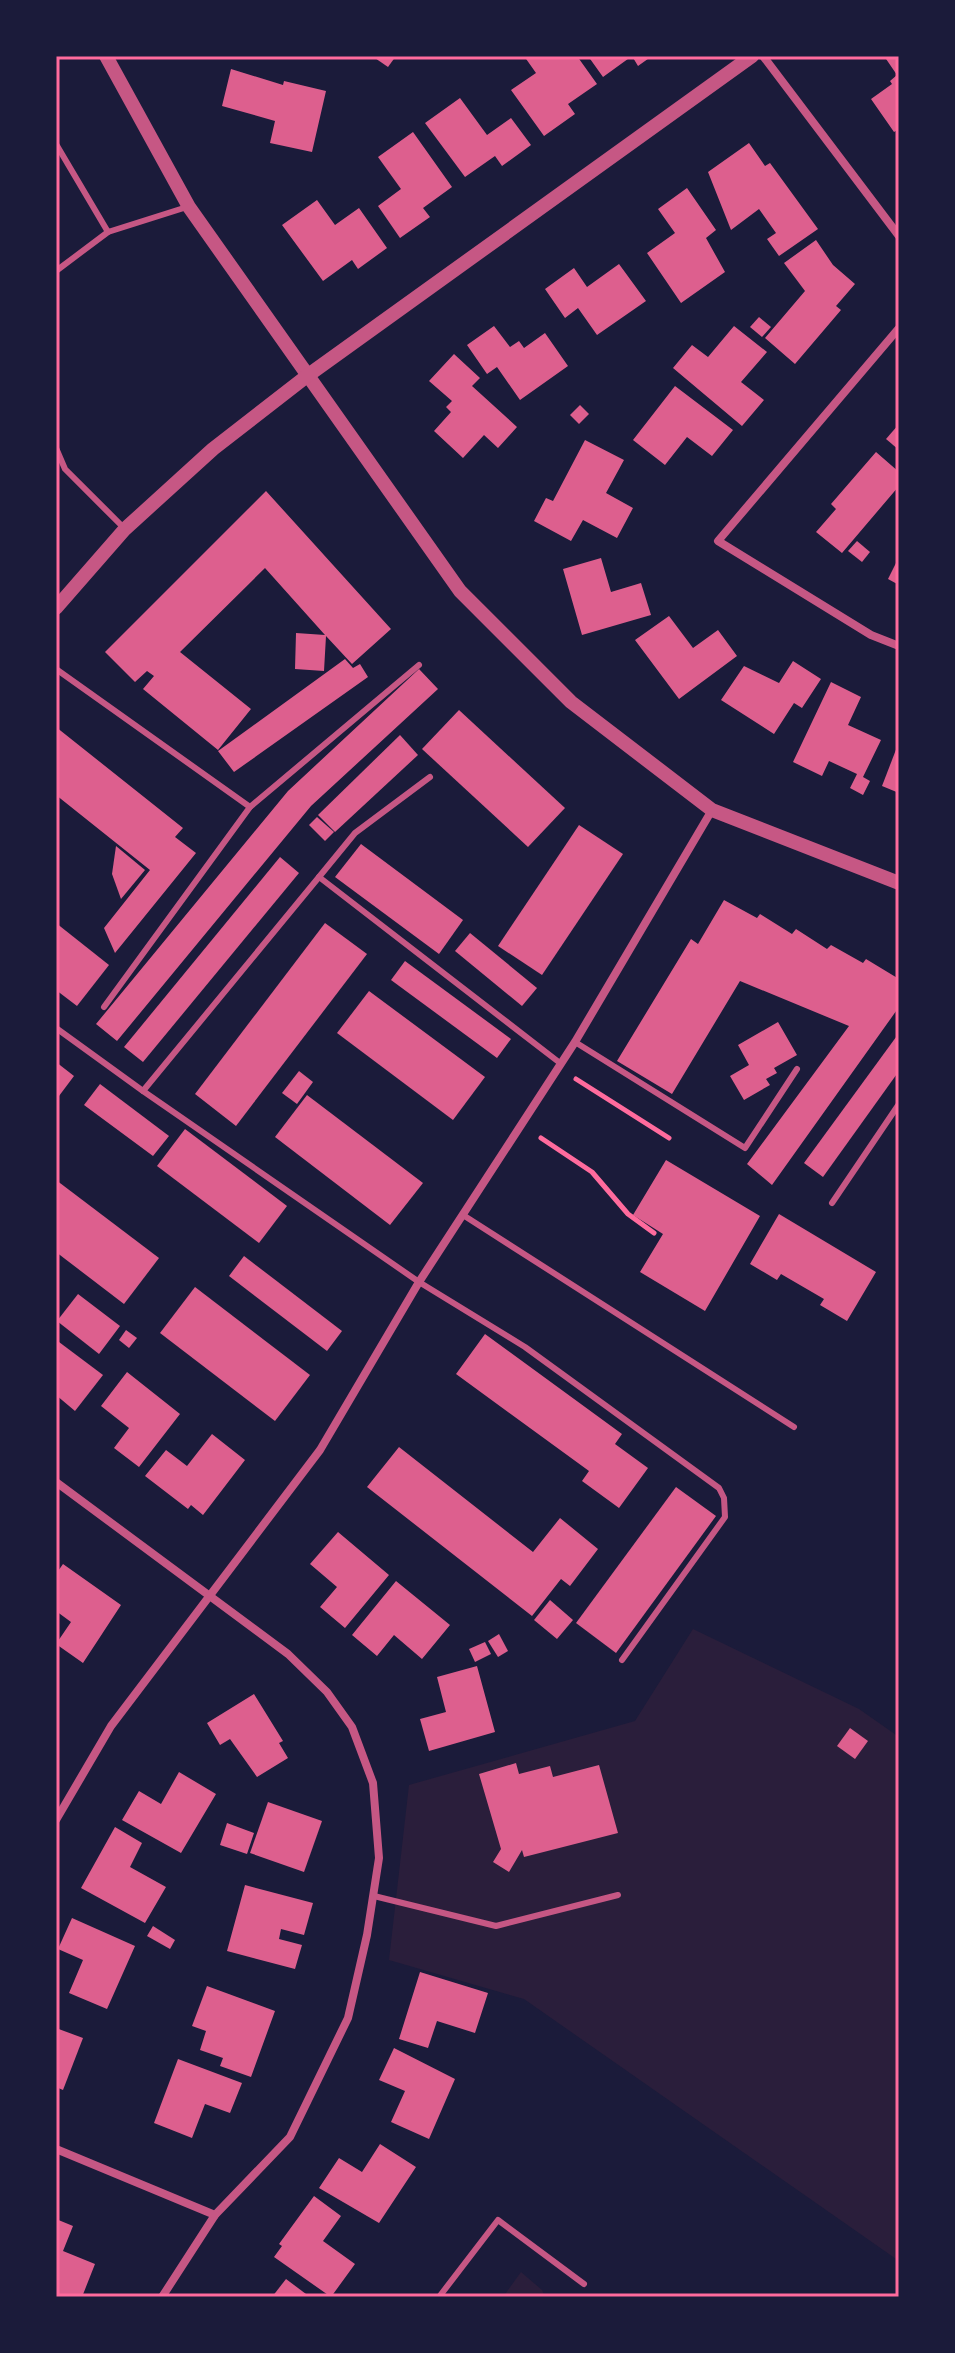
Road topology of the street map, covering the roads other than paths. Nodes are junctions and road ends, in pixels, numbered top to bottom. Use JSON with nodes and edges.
{"nodes":[{"id":1,"x":106,"y":56,"type":"edge"},
{"id":2,"x":752,"y":56,"type":"edge"},
{"id":3,"x":763,"y":56,"type":"edge"},
{"id":4,"x":56,"y":144,"type":"edge"},
{"id":5,"x":189,"y":207,"type":"junction"},
{"id":6,"x":108,"y":232,"type":"junction"},
{"id":7,"x":899,"y":236,"type":"edge"},
{"id":8,"x":57,"y":269,"type":"edge"},
{"id":9,"x":899,"y":328,"type":"edge"},
{"id":10,"x":307,"y":376,"type":"junction"},
{"id":11,"x":56,"y":448,"type":"edge"},
{"id":12,"x":125,"y":529,"type":"junction"},
{"id":13,"x":56,"y":608,"type":"edge"},
{"id":14,"x":899,"y":646,"type":"edge"},
{"id":15,"x":419,"y":665,"type":"dead end"},
{"id":16,"x":56,"y":669,"type":"edge"},
{"id":17,"x":430,"y":777,"type":"dead end"},
{"id":18,"x":250,"y":807,"type":"junction"},
{"id":19,"x":712,"y":810,"type":"junction"},
{"id":20,"x":319,"y":877,"type":"junction"},
{"id":21,"x":899,"y":883,"type":"edge"},
{"id":22,"x":104,"y":1007,"type":"dead end"},
{"id":23,"x":56,"y":1028,"type":"edge"},
{"id":24,"x":575,"y":1042,"type":"junction"},
{"id":25,"x":560,"y":1063,"type":"junction"},
{"id":26,"x":797,"y":1069,"type":"dead end"},
{"id":27,"x":143,"y":1091,"type":"junction"},
{"id":28,"x":899,"y":1104,"type":"edge"},
{"id":29,"x":832,"y":1203,"type":"dead end"},
{"id":30,"x":463,"y":1215,"type":"junction"},
{"id":31,"x":419,"y":1282,"type":"junction"},
{"id":32,"x":794,"y":1427,"type":"dead end"},
{"id":33,"x":56,"y":1482,"type":"edge"},
{"id":34,"x":209,"y":1597,"type":"junction"},
{"id":35,"x":622,"y":1660,"type":"dead end"},
{"id":36,"x":56,"y":1820,"type":"edge"},
{"id":37,"x":618,"y":1895,"type":"dead end"},
{"id":38,"x":374,"y":1896,"type":"junction"},
{"id":39,"x":56,"y":2149,"type":"edge"},
{"id":40,"x":215,"y":2215,"type":"junction"},
{"id":41,"x":584,"y":2284,"type":"dead end"},
{"id":42,"x":162,"y":2297,"type":"edge"},
{"id":43,"x":439,"y":2297,"type":"edge"}],
"edges":[{"from":1,"to":5,"type":"street"},
{"from":2,"to":10,"type":"street"},
{"from":3,"to":7,"type":"street"},
{"from":4,"to":6,"type":"lane"},
{"from":5,"to":6,"type":"lane"},
{"from":5,"to":10,"type":"street"},
{"from":6,"to":8,"type":"lane"},
{"from":9,"to":14,"type":"street"},
{"from":10,"to":12,"type":"street"},
{"from":10,"to":19,"type":"street"},
{"from":11,"to":12,"type":"lane"},
{"from":12,"to":13,"type":"street"},
{"from":15,"to":18,"type":"lane"},
{"from":16,"to":18,"type":"lane"},
{"from":17,"to":20,"type":"lane"},
{"from":18,"to":22,"type":"lane"},
{"from":19,"to":21,"type":"street"},
{"from":19,"to":24,"type":"street"},
{"from":20,"to":25,"type":"lane"},
{"from":20,"to":27,"type":"lane"},
{"from":23,"to":27,"type":"lane"},
{"from":24,"to":25,"type":"street"},
{"from":24,"to":26,"type":"lane"},
{"from":25,"to":30,"type":"street"},
{"from":27,"to":31,"type":"lane"},
{"from":28,"to":29,"type":"lane"},
{"from":30,"to":31,"type":"street"},
{"from":30,"to":32,"type":"lane"},
{"from":31,"to":34,"type":"street"},
{"from":31,"to":35,"type":"lane"},
{"from":33,"to":34,"type":"street"},
{"from":34,"to":36,"type":"street"},
{"from":34,"to":38,"type":"street"},
{"from":37,"to":38,"type":"lane"},
{"from":38,"to":40,"type":"street"},
{"from":39,"to":40,"type":"street"},
{"from":40,"to":42,"type":"street"},
{"from":41,"to":43,"type":"lane"}]}
